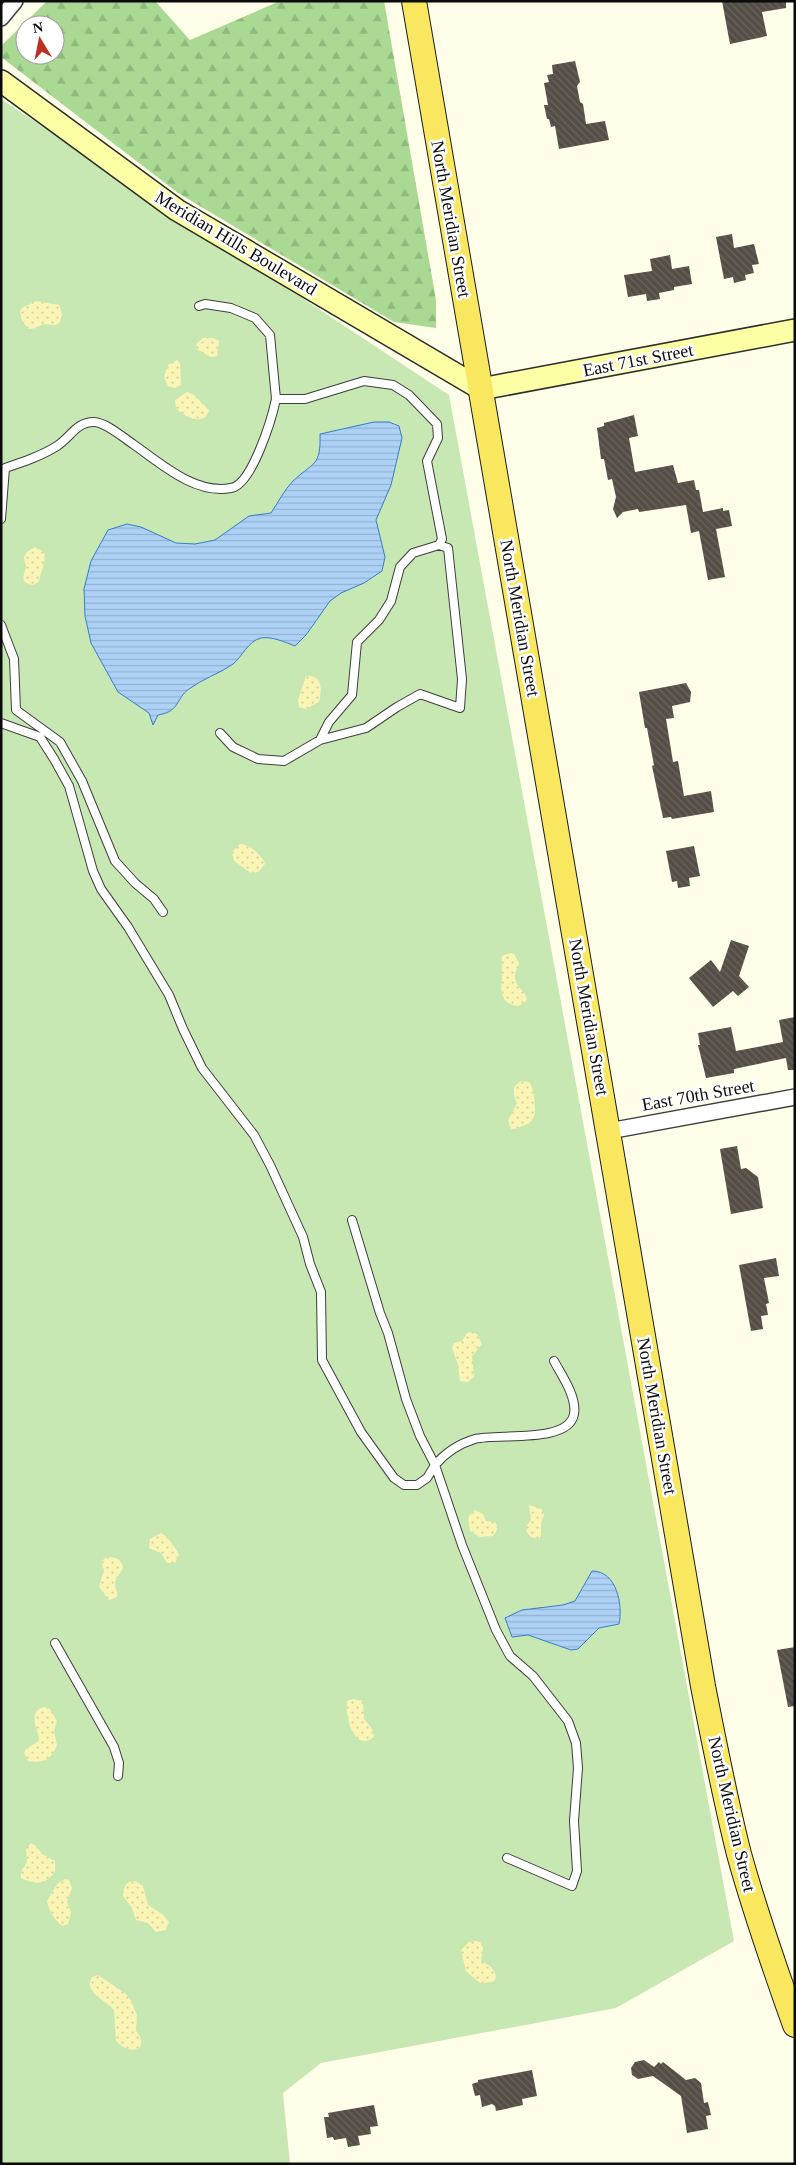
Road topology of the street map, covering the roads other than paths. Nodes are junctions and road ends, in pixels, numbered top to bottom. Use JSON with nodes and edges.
{"nodes":[{"id":1,"x":15,"y":1,"type":"edge"},
{"id":2,"x":414,"y":1,"type":"edge"},
{"id":3,"x":1,"y":18,"type":"edge"},
{"id":4,"x":1,"y":82,"type":"edge"},
{"id":5,"x":199,"y":306,"type":"dead end"},
{"id":6,"x":795,"y":330,"type":"edge"},
{"id":7,"x":481,"y":389,"type":"junction"},
{"id":8,"x":276,"y":399,"type":"junction"},
{"id":9,"x":3,"y":465,"type":"edge"},
{"id":10,"x":1,"y":519,"type":"edge"},
{"id":11,"x":439,"y":545,"type":"junction"},
{"id":12,"x":1,"y":625,"type":"edge"},
{"id":13,"x":1,"y":723,"type":"edge"},
{"id":14,"x":220,"y":733,"type":"dead end"},
{"id":15,"x":320,"y":740,"type":"junction"},
{"id":16,"x":163,"y":912,"type":"dead end"},
{"id":17,"x":795,"y":1097,"type":"edge"},
{"id":18,"x":609,"y":1131,"type":"junction"},
{"id":19,"x":352,"y":1220,"type":"dead end"},
{"id":20,"x":554,"y":1361,"type":"dead end"},
{"id":21,"x":435,"y":1465,"type":"junction"},
{"id":22,"x":55,"y":1643,"type":"dead end"},
{"id":23,"x":118,"y":1776,"type":"dead end"},
{"id":24,"x":507,"y":1858,"type":"dead end"},
{"id":25,"x":795,"y":2025,"type":"edge"}],
"edges":[{"from":1,"to":3,"type":"street"},
{"from":2,"to":7,"type":"main road","name":"North Meridian Street"},
{"from":4,"to":7,"type":"main road","name":"Meridian Hills Boulevard"},
{"from":5,"to":8,"type":"lane"},
{"from":6,"to":7,"type":"main road","name":"East 71st Street"},
{"from":7,"to":18,"type":"main road","name":"North Meridian Street"},
{"from":8,"to":9,"type":"lane"},
{"from":8,"to":11,"type":"lane"},
{"from":9,"to":10,"type":"lane"},
{"from":11,"to":15,"type":"lane"},
{"from":11,"to":15,"type":"lane"},
{"from":12,"to":16,"type":"lane"},
{"from":13,"to":21,"type":"lane"},
{"from":14,"to":15,"type":"lane"},
{"from":17,"to":18,"type":"street","name":"East 70th Street"},
{"from":18,"to":25,"type":"main road","name":"North Meridian Street"},
{"from":19,"to":21,"type":"lane"},
{"from":20,"to":21,"type":"lane"},
{"from":21,"to":24,"type":"lane"},
{"from":22,"to":23,"type":"lane"}]}
